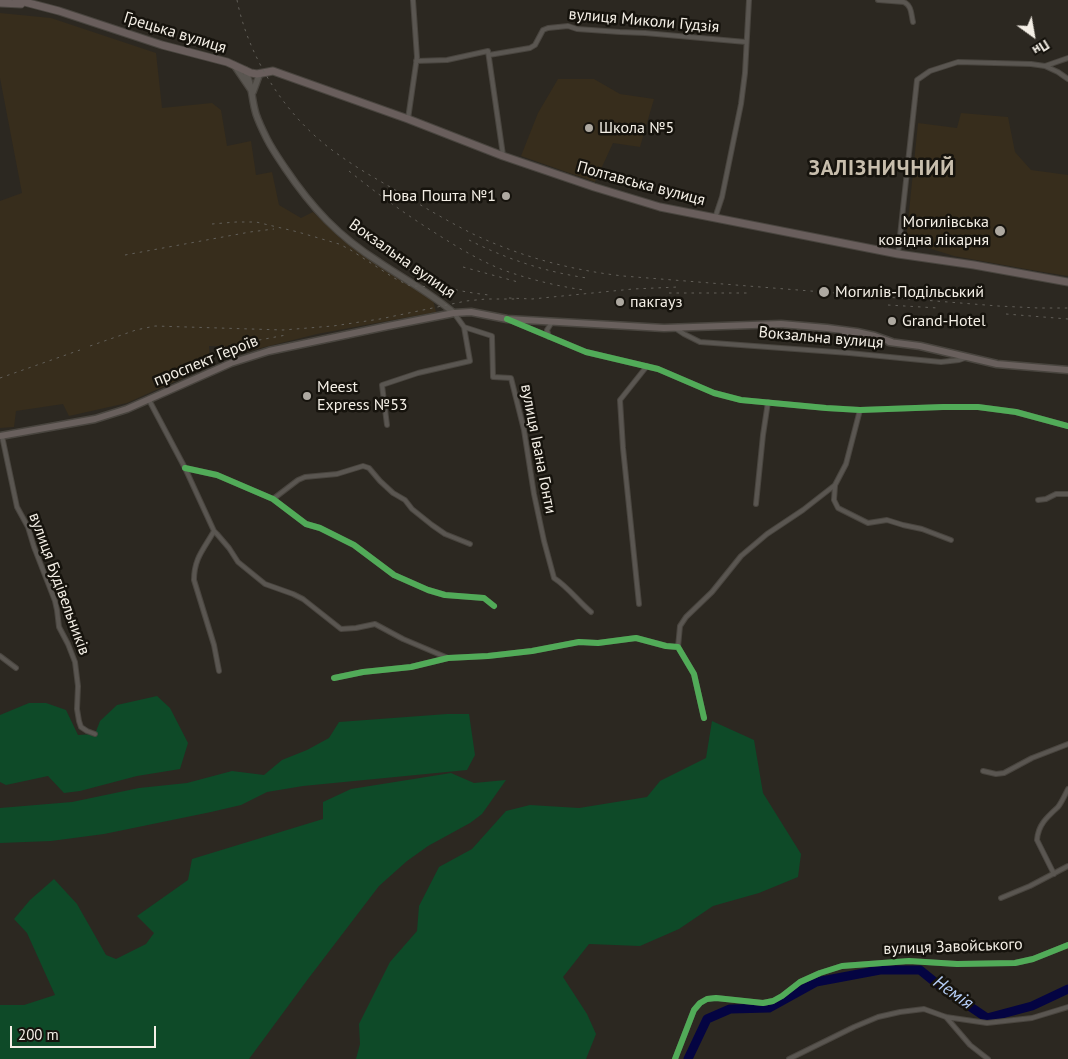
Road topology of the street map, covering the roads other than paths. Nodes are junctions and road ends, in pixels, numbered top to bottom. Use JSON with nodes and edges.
{"nodes":[{"id":1,"x":17,"y":0,"type":"edge"},
{"id":2,"x":413,"y":0,"type":"edge"},
{"id":3,"x":749,"y":0,"type":"edge"},
{"id":4,"x":878,"y":0,"type":"edge"},
{"id":5,"x":0,"y":3,"type":"edge"},
{"id":6,"x":33,"y":5,"type":"junction"},
{"id":7,"x":912,"y":22,"type":"dead end"},
{"id":8,"x":746,"y":42,"type":"junction"},
{"id":9,"x":488,"y":53,"type":"junction"},
{"id":10,"x":1068,"y":58,"type":"edge"},
{"id":11,"x":416,"y":61,"type":"junction"},
{"id":12,"x":234,"y":65,"type":"junction"},
{"id":13,"x":1045,"y":66,"type":"junction"},
{"id":14,"x":248,"y":72,"type":"junction"},
{"id":15,"x":260,"y":73,"type":"junction"},
{"id":16,"x":1068,"y":79,"type":"edge"},
{"id":17,"x":252,"y":92,"type":"junction"},
{"id":18,"x":408,"y":119,"type":"junction"},
{"id":19,"x":503,"y":156,"type":"junction"},
{"id":20,"x":715,"y":218,"type":"junction"},
{"id":21,"x":898,"y":254,"type":"junction"},
{"id":22,"x":1068,"y":282,"type":"edge"},
{"id":23,"x":454,"y":313,"type":"junction"},
{"id":24,"x":507,"y":319,"type":"junction"},
{"id":25,"x":552,"y":322,"type":"junction"},
{"id":26,"x":464,"y":327,"type":"junction"},
{"id":27,"x":675,"y":327,"type":"junction"},
{"id":28,"x":549,"y":337,"type":"junction"},
{"id":29,"x":967,"y":357,"type":"junction"},
{"id":30,"x":647,"y":366,"type":"junction"},
{"id":31,"x":1068,"y":370,"type":"edge"},
{"id":32,"x":148,"y":400,"type":"junction"},
{"id":33,"x":768,"y":402,"type":"junction"},
{"id":34,"x":860,"y":410,"type":"junction"},
{"id":35,"x":387,"y":425,"type":"dead end"},
{"id":36,"x":1068,"y":426,"type":"edge"},
{"id":37,"x":1,"y":436,"type":"edge"},
{"id":38,"x":185,"y":468,"type":"junction"},
{"id":39,"x":835,"y":485,"type":"junction"},
{"id":40,"x":1068,"y":494,"type":"edge"},
{"id":41,"x":273,"y":499,"type":"junction"},
{"id":42,"x":1038,"y":500,"type":"dead end"},
{"id":43,"x":756,"y":504,"type":"dead end"},
{"id":44,"x":214,"y":531,"type":"junction"},
{"id":45,"x":951,"y":540,"type":"dead end"},
{"id":46,"x":470,"y":544,"type":"dead end"},
{"id":47,"x":640,"y":604,"type":"dead end"},
{"id":48,"x":494,"y":606,"type":"dead end"},
{"id":49,"x":591,"y":612,"type":"dead end"},
{"id":50,"x":678,"y":647,"type":"junction"},
{"id":51,"x":0,"y":656,"type":"edge"},
{"id":52,"x":448,"y":658,"type":"junction"},
{"id":53,"x":16,"y":668,"type":"dead end"},
{"id":54,"x":219,"y":671,"type":"dead end"},
{"id":55,"x":334,"y":678,"type":"dead end"},
{"id":56,"x":704,"y":718,"type":"dead end"},
{"id":57,"x":95,"y":734,"type":"dead end"},
{"id":58,"x":1068,"y":744,"type":"edge"},
{"id":59,"x":983,"y":771,"type":"dead end"},
{"id":60,"x":1068,"y":789,"type":"edge"},
{"id":61,"x":1068,"y":866,"type":"edge"},
{"id":62,"x":1054,"y":874,"type":"junction"},
{"id":63,"x":1000,"y":898,"type":"dead end"},
{"id":64,"x":1068,"y":945,"type":"edge"},
{"id":65,"x":1068,"y":1007,"type":"edge"},
{"id":66,"x":946,"y":1017,"type":"junction"},
{"id":67,"x":675,"y":1059,"type":"edge"},
{"id":68,"x":789,"y":1059,"type":"edge"},
{"id":69,"x":988,"y":1059,"type":"edge"}],
"edges":[{"from":1,"to":6,"type":"highway","name":"Грецька вулиця"},
{"from":2,"to":11,"type":"street"},
{"from":3,"to":8,"type":"street"},
{"from":4,"to":7,"type":"street"},
{"from":5,"to":6,"type":"highway","name":"Грецька вулиця"},
{"from":6,"to":12,"type":"highway","name":"Грецька вулиця"},
{"from":8,"to":9,"type":"street","name":"вулиця Миколи Гудзія"},
{"from":8,"to":20,"type":"street"},
{"from":9,"to":11,"type":"street","name":"вулиця Миколи Гудзія"},
{"from":9,"to":19,"type":"street"},
{"from":10,"to":13,"type":"street"},
{"from":11,"to":18,"type":"street"},
{"from":12,"to":14,"type":"highway","name":"Грецька вулиця"},
{"from":12,"to":17,"type":"main road","name":"Вокзальна вулиця"},
{"from":13,"to":16,"type":"street"},
{"from":13,"to":21,"type":"street"},
{"from":14,"to":15,"type":"highway","name":"Полтавська вулиця"},
{"from":14,"to":17,"type":"main road","name":"Вокзальна вулиця"},
{"from":15,"to":17,"type":"main road"},
{"from":15,"to":18,"type":"highway","name":"Полтавська вулиця"},
{"from":17,"to":23,"type":"main road","name":"Вокзальна вулиця"},
{"from":18,"to":19,"type":"highway","name":"Полтавська вулиця"},
{"from":19,"to":20,"type":"highway","name":"Полтавська вулиця"},
{"from":20,"to":21,"type":"highway","name":"Полтавська вулиця"},
{"from":21,"to":22,"type":"highway","name":"Полтавська вулиця"},
{"from":23,"to":24,"type":"main road","name":"Вокзальна вулиця"},
{"from":23,"to":26,"type":"street"},
{"from":23,"to":32,"type":"main road","name":"проспект Героїв"},
{"from":24,"to":25,"type":"main road","name":"Вокзальна вулиця"},
{"from":24,"to":28,"type":"street"},
{"from":25,"to":27,"type":"main road","name":"Вокзальна вулиця"},
{"from":25,"to":28,"type":"street"},
{"from":26,"to":35,"type":"street"},
{"from":26,"to":49,"type":"street","name":"вулиця Івана Гонти"},
{"from":27,"to":29,"type":"main road","name":"Вокзальна вулиця"},
{"from":27,"to":29,"type":"street","name":"Вокзальна вулиця"},
{"from":28,"to":30,"type":"street"},
{"from":29,"to":31,"type":"main road","name":"Вокзальна вулиця"},
{"from":30,"to":33,"type":"street"},
{"from":30,"to":47,"type":"street"},
{"from":32,"to":37,"type":"main road","name":"проспект Героїв"},
{"from":32,"to":38,"type":"street"},
{"from":33,"to":34,"type":"street"},
{"from":33,"to":43,"type":"street"},
{"from":34,"to":36,"type":"street"},
{"from":34,"to":39,"type":"street"},
{"from":37,"to":57,"type":"street","name":"вулиця Будівельників"},
{"from":38,"to":41,"type":"street"},
{"from":38,"to":44,"type":"street"},
{"from":39,"to":45,"type":"street"},
{"from":39,"to":50,"type":"street"},
{"from":40,"to":42,"type":"street"},
{"from":41,"to":46,"type":"street"},
{"from":41,"to":48,"type":"street"},
{"from":44,"to":52,"type":"street"},
{"from":44,"to":54,"type":"street"},
{"from":50,"to":52,"type":"street"},
{"from":50,"to":56,"type":"street"},
{"from":51,"to":53,"type":"street"},
{"from":52,"to":55,"type":"street"},
{"from":58,"to":59,"type":"street"},
{"from":60,"to":62,"type":"street"},
{"from":61,"to":62,"type":"street"},
{"from":62,"to":63,"type":"street"},
{"from":64,"to":67,"type":"street","name":"вулиця Завойського"},
{"from":65,"to":66,"type":"street"},
{"from":66,"to":68,"type":"street"},
{"from":66,"to":69,"type":"street"}]}
